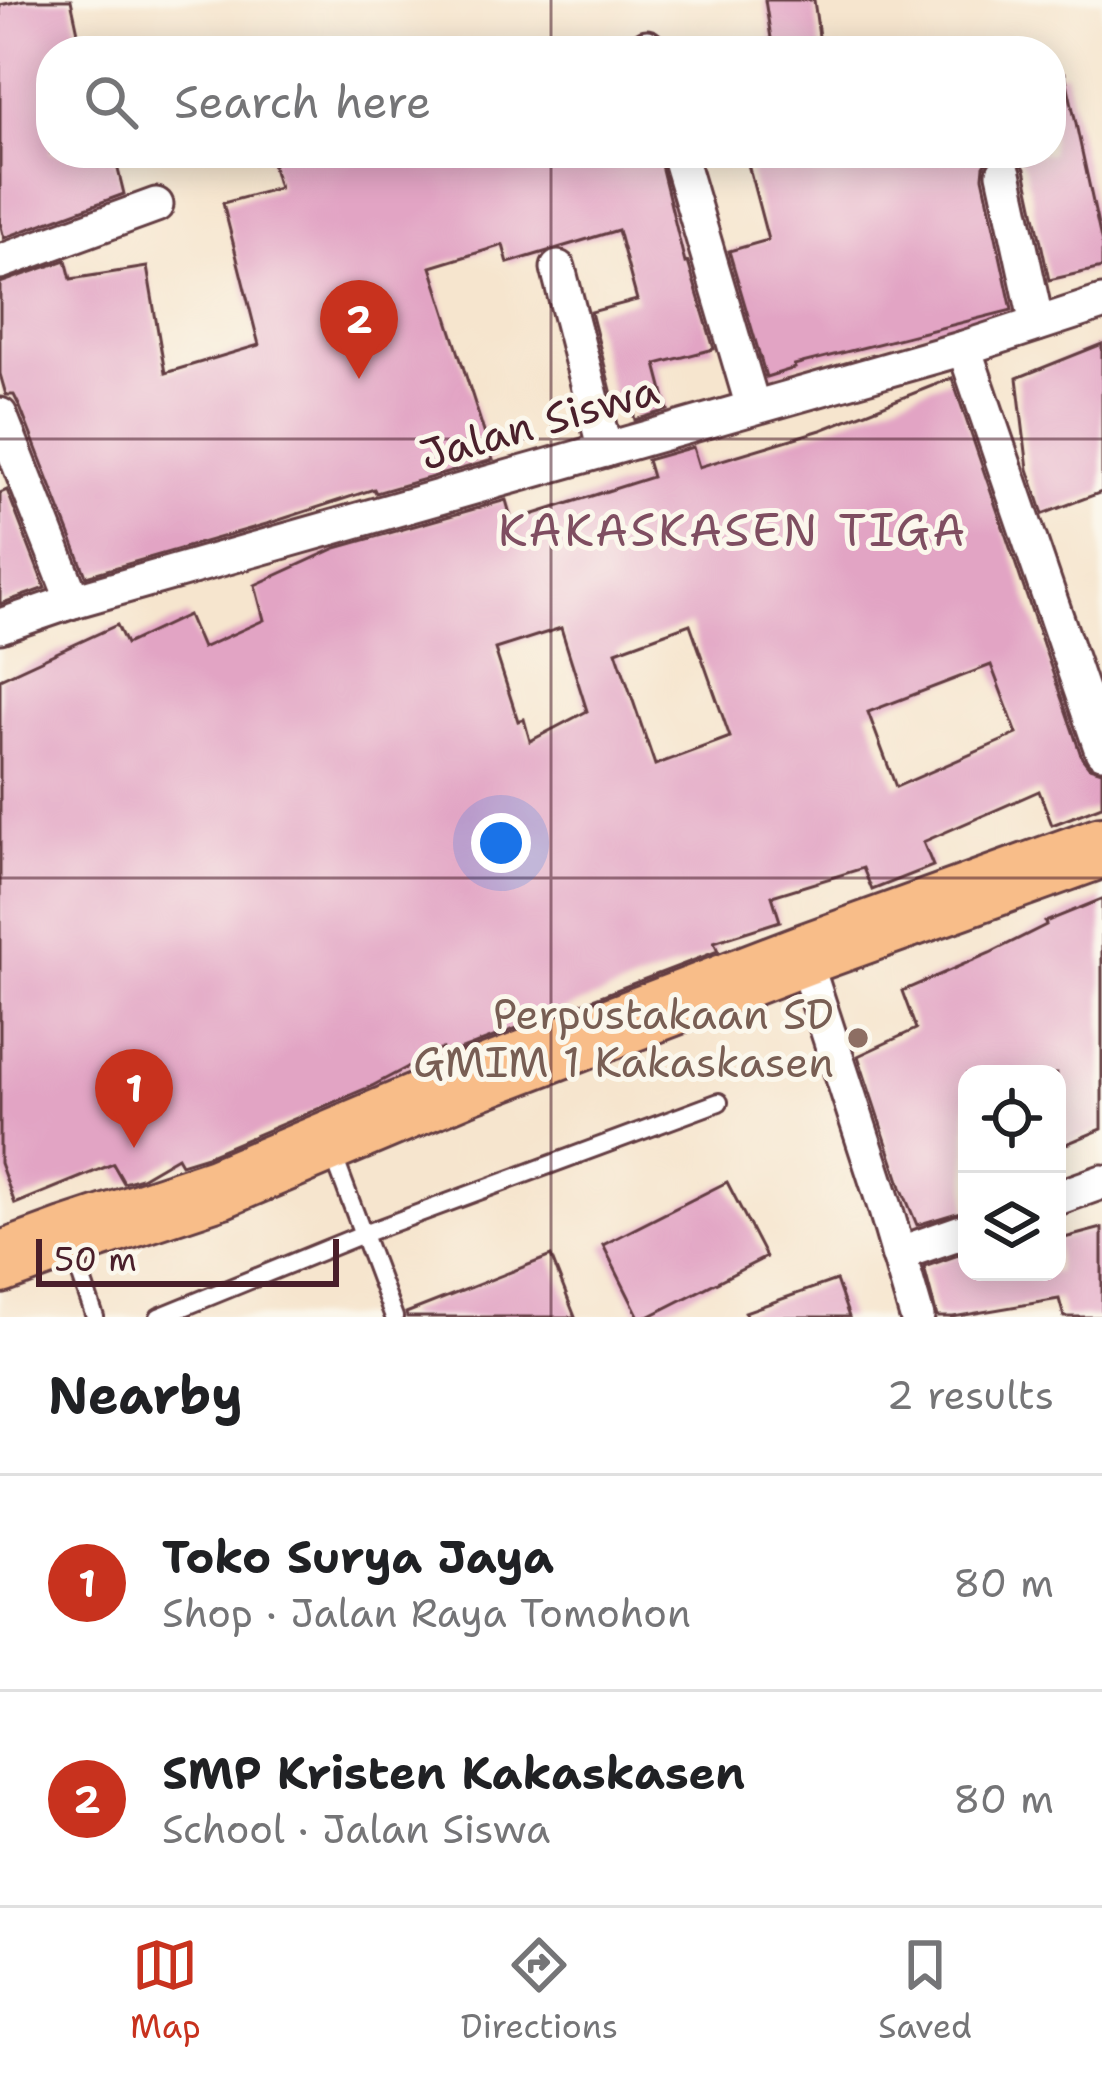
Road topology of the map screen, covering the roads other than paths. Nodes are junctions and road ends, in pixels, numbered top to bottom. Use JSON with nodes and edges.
{"nodes":[{"id":1,"x":682,"y":168,"type":"edge"},
{"id":2,"x":1004,"y":173,"type":"dead end"},
{"id":3,"x":156,"y":205,"type":"dead end"},
{"id":4,"x":0,"y":262,"type":"edge"},
{"id":5,"x":558,"y":268,"type":"dead end"},
{"id":6,"x":1102,"y":303,"type":"edge"},
{"id":7,"x":1037,"y":323,"type":"junction"},
{"id":8,"x":964,"y":348,"type":"junction"},
{"id":9,"x":753,"y":407,"type":"junction"},
{"id":10,"x":0,"y":415,"type":"edge"},
{"id":11,"x":605,"y":450,"type":"junction"},
{"id":12,"x":74,"y":602,"type":"junction"},
{"id":13,"x":0,"y":626,"type":"edge"},
{"id":14,"x":1102,"y":751,"type":"edge"},
{"id":15,"x":1102,"y":847,"type":"edge"},
{"id":16,"x":802,"y":955,"type":"junction"},
{"id":17,"x":719,"y":1102,"type":"dead end"},
{"id":18,"x":328,"y":1143,"type":"junction"},
{"id":19,"x":1102,"y":1181,"type":"edge"},
{"id":20,"x":1066,"y":1195,"type":"edge"},
{"id":21,"x":958,"y":1232,"type":"edge"},
{"id":22,"x":363,"y":1234,"type":"junction"},
{"id":23,"x":68,"y":1238,"type":"junction"},
{"id":24,"x":898,"y":1254,"type":"junction"},
{"id":25,"x":0,"y":1264,"type":"edge"},
{"id":26,"x":95,"y":1317,"type":"edge"},
{"id":27,"x":159,"y":1317,"type":"edge"},
{"id":28,"x":394,"y":1317,"type":"edge"},
{"id":29,"x":917,"y":1317,"type":"edge"}],
"edges":[{"from":1,"to":9,"type":"street"},
{"from":2,"to":7,"type":"street"},
{"from":3,"to":4,"type":"street"},
{"from":5,"to":11,"type":"street"},
{"from":6,"to":7,"type":"street","name":"Jalan Siswa"},
{"from":7,"to":8,"type":"street","name":"Jalan Siswa"},
{"from":8,"to":9,"type":"street","name":"Jalan Siswa"},
{"from":8,"to":14,"type":"street"},
{"from":9,"to":11,"type":"street","name":"Jalan Siswa"},
{"from":10,"to":12,"type":"street"},
{"from":11,"to":12,"type":"street","name":"Jalan Siswa"},
{"from":12,"to":13,"type":"street","name":"Jalan Siswa"},
{"from":15,"to":16,"type":"highway"},
{"from":16,"to":18,"type":"highway"},
{"from":16,"to":24,"type":"street"},
{"from":17,"to":22,"type":"lane"},
{"from":18,"to":22,"type":"lane"},
{"from":18,"to":23,"type":"highway"},
{"from":19,"to":20,"type":"street"},
{"from":21,"to":24,"type":"street"},
{"from":22,"to":27,"type":"lane"},
{"from":22,"to":28,"type":"lane"},
{"from":23,"to":25,"type":"highway"},
{"from":23,"to":26,"type":"lane"},
{"from":24,"to":29,"type":"street"}]}
